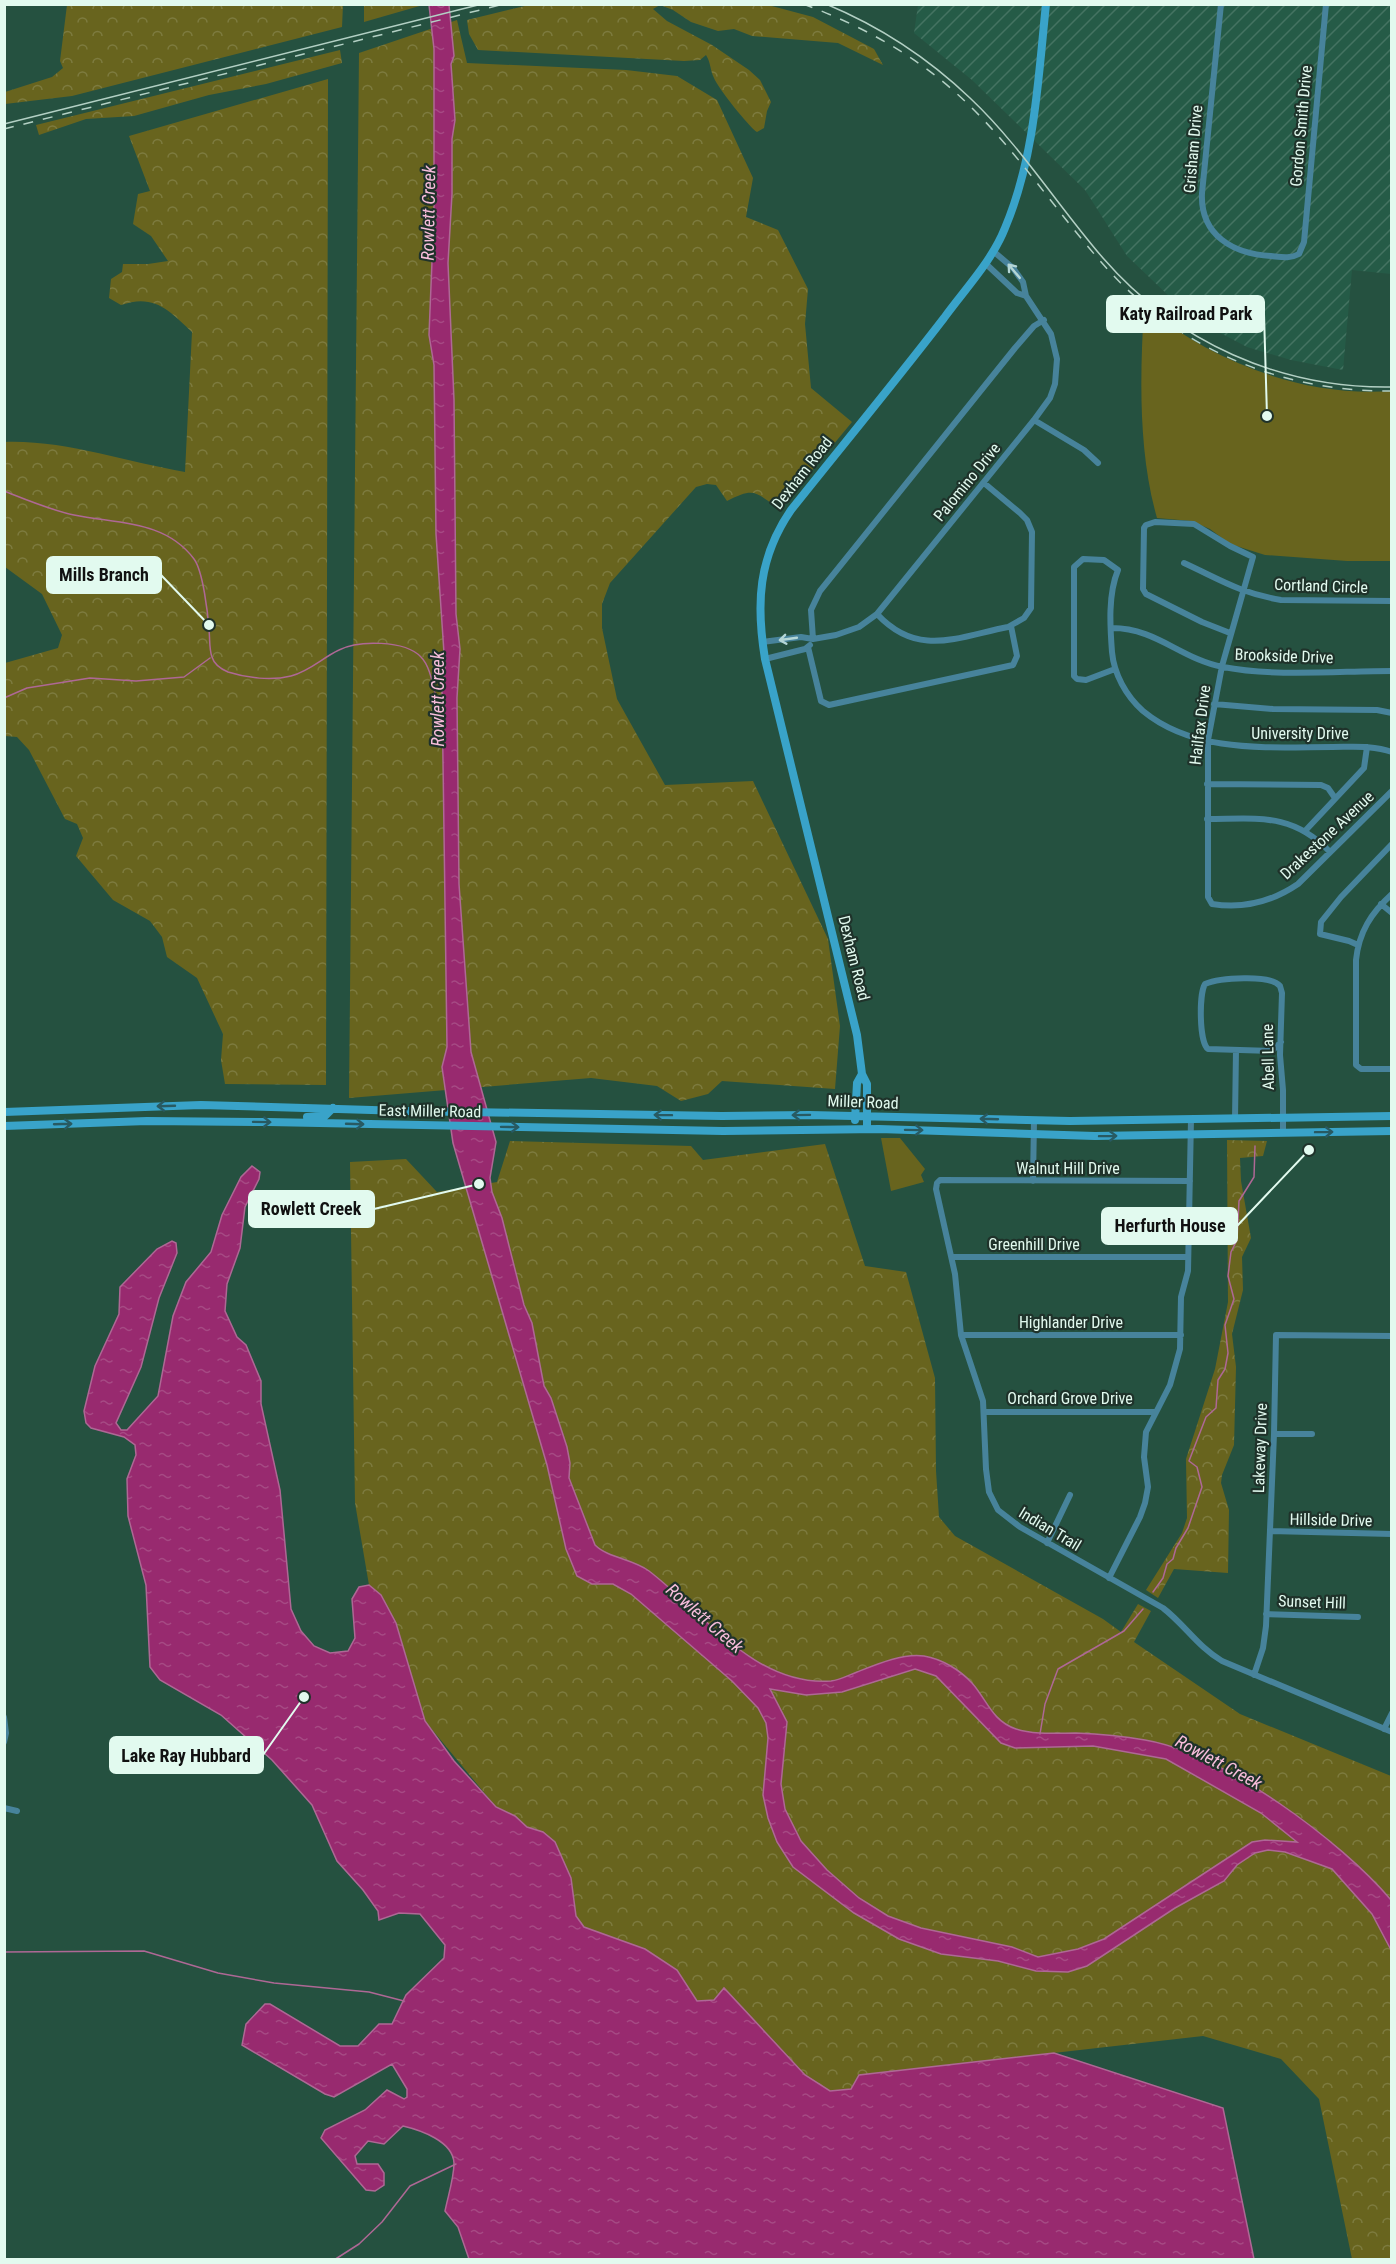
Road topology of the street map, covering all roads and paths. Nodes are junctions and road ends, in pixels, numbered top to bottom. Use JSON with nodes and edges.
{"nodes":[{"id":1,"x":1046,"y":4,"type":"edge"},
{"id":2,"x":1221,"y":4,"type":"edge"},
{"id":3,"x":1326,"y":4,"type":"edge"},
{"id":4,"x":993,"y":250,"type":"junction"},
{"id":5,"x":1302,"y":250,"type":"joint"},
{"id":6,"x":985,"y":263,"type":"junction"},
{"id":7,"x":1026,"y":296,"type":"junction"},
{"id":8,"x":1044,"y":320,"type":"junction"},
{"id":9,"x":1034,"y":420,"type":"junction"},
{"id":10,"x":1098,"y":463,"type":"dead end"},
{"id":11,"x":984,"y":483,"type":"junction"},
{"id":12,"x":1184,"y":563,"type":"dead end"},
{"id":13,"x":1242,"y":591,"type":"junction"},
{"id":14,"x":1392,"y":601,"type":"edge"},
{"id":15,"x":877,"y":614,"type":"junction"},
{"id":16,"x":1011,"y":626,"type":"junction"},
{"id":17,"x":1112,"y":628,"type":"junction"},
{"id":18,"x":1230,"y":633,"type":"junction"},
{"id":19,"x":813,"y":639,"type":"junction"},
{"id":20,"x":762,"y":642,"type":"junction"},
{"id":21,"x":808,"y":647,"type":"junction"},
{"id":22,"x":765,"y":659,"type":"junction"},
{"id":23,"x":1221,"y":666,"type":"junction"},
{"id":24,"x":1115,"y":669,"type":"junction"},
{"id":25,"x":1392,"y":671,"type":"edge"},
{"id":26,"x":1214,"y":704,"type":"junction"},
{"id":27,"x":1392,"y":713,"type":"edge"},
{"id":28,"x":1208,"y":740,"type":"junction"},
{"id":29,"x":1367,"y":747,"type":"junction"},
{"id":30,"x":1392,"y":752,"type":"edge"},
{"id":31,"x":1207,"y":784,"type":"junction"},
{"id":32,"x":1392,"y":791,"type":"edge"},
{"id":33,"x":1335,"y":798,"type":"junction"},
{"id":34,"x":1207,"y":819,"type":"junction"},
{"id":35,"x":1305,"y":831,"type":"junction"},
{"id":36,"x":1392,"y":844,"type":"edge"},
{"id":37,"x":1330,"y":852,"type":"junction"},
{"id":38,"x":1392,"y":894,"type":"edge"},
{"id":39,"x":1209,"y":901,"type":"joint"},
{"id":40,"x":1381,"y":904,"type":"junction"},
{"id":41,"x":1392,"y":913,"type":"edge"},
{"id":42,"x":1358,"y":945,"type":"junction"},
{"id":43,"x":1281,"y":1042,"type":"junction"},
{"id":44,"x":1236,"y":1050,"type":"junction"},
{"id":45,"x":1392,"y":1069,"type":"edge"},
{"id":46,"x":862,"y":1074,"type":"junction"},
{"id":47,"x":224,"y":1106,"type":"junction"},
{"id":48,"x":333,"y":1108,"type":"junction"},
{"id":49,"x":4,"y":1112,"type":"edge"},
{"id":50,"x":855,"y":1116,"type":"junction"},
{"id":51,"x":1392,"y":1116,"type":"edge"},
{"id":52,"x":867,"y":1117,"type":"junction"},
{"id":53,"x":1343,"y":1118,"type":"junction"},
{"id":54,"x":1191,"y":1119,"type":"junction"},
{"id":55,"x":1235,"y":1119,"type":"junction"},
{"id":56,"x":1287,"y":1119,"type":"junction"},
{"id":57,"x":224,"y":1121,"type":"junction"},
{"id":58,"x":1034,"y":1121,"type":"junction"},
{"id":59,"x":286,"y":1122,"type":"junction"},
{"id":60,"x":4,"y":1126,"type":"edge"},
{"id":61,"x":855,"y":1129,"type":"junction"},
{"id":62,"x":867,"y":1129,"type":"junction"},
{"id":63,"x":1392,"y":1131,"type":"edge"},
{"id":64,"x":1287,"y":1132,"type":"junction"},
{"id":65,"x":1344,"y":1132,"type":"junction"},
{"id":66,"x":1191,"y":1134,"type":"junction"},
{"id":67,"x":1034,"y":1136,"type":"junction"},
{"id":68,"x":946,"y":1180,"type":"joint"},
{"id":69,"x":1033,"y":1181,"type":"junction"},
{"id":70,"x":1190,"y":1181,"type":"junction"},
{"id":71,"x":952,"y":1257,"type":"junction"},
{"id":72,"x":1188,"y":1257,"type":"junction"},
{"id":73,"x":960,"y":1335,"type":"junction"},
{"id":74,"x":1181,"y":1335,"type":"junction"},
{"id":75,"x":1392,"y":1336,"type":"edge"},
{"id":76,"x":984,"y":1412,"type":"junction"},
{"id":77,"x":1156,"y":1412,"type":"junction"},
{"id":78,"x":1274,"y":1434,"type":"junction"},
{"id":79,"x":1312,"y":1434,"type":"dead end"},
{"id":80,"x":1070,"y":1495,"type":"dead end"},
{"id":81,"x":1270,"y":1532,"type":"junction"},
{"id":82,"x":1392,"y":1534,"type":"edge"},
{"id":83,"x":1047,"y":1543,"type":"junction"},
{"id":84,"x":1109,"y":1578,"type":"junction"},
{"id":85,"x":1266,"y":1614,"type":"junction"},
{"id":86,"x":1358,"y":1617,"type":"dead end"},
{"id":87,"x":1254,"y":1676,"type":"junction"},
{"id":88,"x":1392,"y":1713,"type":"edge"},
{"id":89,"x":5,"y":1719,"type":"edge"},
{"id":90,"x":1384,"y":1729,"type":"junction"},
{"id":91,"x":1392,"y":1732,"type":"edge"},
{"id":92,"x":4,"y":1742,"type":"edge"},
{"id":93,"x":4,"y":1808,"type":"edge"},
{"id":94,"x":17,"y":1811,"type":"dead end"}],
"edges":[{"from":1,"to":4,"type":"main road","name":"Dexham Road"},
{"from":2,"to":5,"type":"street","name":"Grisham Drive"},
{"from":3,"to":5,"type":"street","name":"Gordon Smith Drive"},
{"from":4,"to":6,"type":"main road","name":"Dexham Road"},
{"from":7,"to":4,"type":"street","name":"Palomino Drive","one_way":true},
{"from":6,"to":7,"type":"street","name":"Palomino Drive"},
{"from":6,"to":20,"type":"main road","name":"Dexham Road"},
{"from":7,"to":8,"type":"street","name":"Palomino Drive"},
{"from":8,"to":9,"type":"street","name":"Palomino Drive"},
{"from":8,"to":19,"type":"street"},
{"from":9,"to":10,"type":"street"},
{"from":9,"to":11,"type":"street","name":"Palomino Drive"},
{"from":11,"to":15,"type":"street","name":"Palomino Drive"},
{"from":11,"to":16,"type":"street"},
{"from":12,"to":13,"type":"street","name":"Cortland Circle"},
{"from":13,"to":14,"type":"street","name":"Cortland Circle"},
{"from":13,"to":18,"type":"street","name":"Hailfax Drive"},
{"from":13,"to":18,"type":"street","name":"Hailfax Drive"},
{"from":15,"to":16,"type":"street"},
{"from":15,"to":19,"type":"street","name":"Palomino Drive"},
{"from":16,"to":21,"type":"street"},
{"from":17,"to":23,"type":"street","name":"Brookside Drive"},
{"from":17,"to":24,"type":"street"},
{"from":17,"to":24,"type":"street"},
{"from":18,"to":23,"type":"street","name":"Hailfax Drive"},
{"from":19,"to":20,"type":"street","name":"Palomino Drive","one_way":true},
{"from":19,"to":21,"type":"street"},
{"from":20,"to":22,"type":"main road","name":"Dexham Road"},
{"from":21,"to":22,"type":"street"},
{"from":22,"to":46,"type":"main road","name":"Dexham Road"},
{"from":23,"to":25,"type":"street","name":"Brookside Drive"},
{"from":23,"to":26,"type":"street","name":"Hailfax Drive"},
{"from":24,"to":28,"type":"street","name":"University Drive"},
{"from":26,"to":27,"type":"street"},
{"from":26,"to":28,"type":"street","name":"Hailfax Drive"},
{"from":28,"to":29,"type":"street","name":"University Drive"},
{"from":28,"to":31,"type":"street","name":"Hailfax Drive"},
{"from":29,"to":30,"type":"street","name":"University Drive"},
{"from":29,"to":33,"type":"street"},
{"from":31,"to":33,"type":"street"},
{"from":31,"to":34,"type":"street","name":"Hailfax Drive"},
{"from":32,"to":37,"type":"street","name":"Drakestone Avenue"},
{"from":33,"to":35,"type":"street"},
{"from":34,"to":35,"type":"street"},
{"from":34,"to":39,"type":"street","name":"Hailfax Drive"},
{"from":35,"to":37,"type":"street"},
{"from":36,"to":42,"type":"street"},
{"from":37,"to":39,"type":"street","name":"Drakestone Avenue"},
{"from":38,"to":40,"type":"street"},
{"from":40,"to":41,"type":"street"},
{"from":40,"to":42,"type":"street"},
{"from":42,"to":45,"type":"street"},
{"from":43,"to":44,"type":"street"},
{"from":43,"to":44,"type":"street","name":"Abell Lane"},
{"from":43,"to":56,"type":"street","name":"Abell Lane"},
{"from":44,"to":55,"type":"street"},
{"from":46,"to":50,"type":"main road","name":"Dexham Road"},
{"from":46,"to":52,"type":"main road","name":"Dexham Road"},
{"from":47,"to":48,"type":"main road"},
{"from":47,"to":49,"type":"main road","one_way":true},
{"from":47,"to":57,"type":"main road"},
{"from":50,"to":48,"type":"main road","name":"Miller Road","one_way":true},
{"from":48,"to":59,"type":"main road"},
{"from":50,"to":52,"type":"main road","name":"Miller Road"},
{"from":50,"to":61,"type":"main road","name":"Dexham Road"},
{"from":51,"to":53,"type":"main road","name":"Miller Road"},
{"from":58,"to":52,"type":"main road","name":"Miller Road","one_way":true},
{"from":52,"to":62,"type":"main road","name":"Dexham Road"},
{"from":53,"to":56,"type":"main road","name":"Miller Road"},
{"from":53,"to":65,"type":"main road"},
{"from":54,"to":55,"type":"main road","name":"Miller Road"},
{"from":54,"to":58,"type":"main road","name":"Miller Road"},
{"from":54,"to":66,"type":"street"},
{"from":55,"to":56,"type":"main road","name":"Miller Road"},
{"from":56,"to":64,"type":"main road"},
{"from":57,"to":59,"type":"main road","name":"East Miller Road","one_way":true},
{"from":60,"to":57,"type":"main road","name":"East Miller Road","one_way":true},
{"from":58,"to":67,"type":"street"},
{"from":59,"to":61,"type":"main road","name":"East Miller Road","one_way":true},
{"from":61,"to":62,"type":"main road","name":"Miller Road"},
{"from":62,"to":67,"type":"main road","name":"Miller Road","one_way":true},
{"from":63,"to":65,"type":"main road","name":"Miller Road"},
{"from":64,"to":65,"type":"main road","name":"Miller Road","one_way":true},
{"from":64,"to":66,"type":"main road","name":"Miller Road"},
{"from":67,"to":66,"type":"main road","name":"Miller Road","one_way":true},
{"from":66,"to":70,"type":"street"},
{"from":67,"to":69,"type":"street"},
{"from":68,"to":69,"type":"street","name":"Walnut Hill Drive"},
{"from":68,"to":71,"type":"street","name":"Indian Trail"},
{"from":69,"to":70,"type":"street","name":"Walnut Hill Drive"},
{"from":70,"to":72,"type":"street"},
{"from":71,"to":72,"type":"street","name":"Greenhill Drive"},
{"from":71,"to":73,"type":"street","name":"Indian Trail"},
{"from":72,"to":74,"type":"street"},
{"from":73,"to":74,"type":"street","name":"Highlander Drive"},
{"from":73,"to":76,"type":"street","name":"Indian Trail"},
{"from":74,"to":77,"type":"street"},
{"from":75,"to":78,"type":"street","name":"Lakeway Drive"},
{"from":76,"to":77,"type":"street","name":"Orchard Grove Drive"},
{"from":76,"to":83,"type":"street","name":"Indian Trail"},
{"from":77,"to":84,"type":"street"},
{"from":78,"to":79,"type":"street"},
{"from":78,"to":81,"type":"street","name":"Lakeway Drive"},
{"from":80,"to":83,"type":"street"},
{"from":81,"to":82,"type":"street","name":"Hillside Drive"},
{"from":81,"to":85,"type":"street","name":"Lakeway Drive"},
{"from":83,"to":84,"type":"street","name":"Indian Trail"},
{"from":84,"to":87,"type":"street","name":"Indian Trail"},
{"from":85,"to":86,"type":"street","name":"Sunset Hill"},
{"from":85,"to":87,"type":"street","name":"Lakeway Drive"},
{"from":87,"to":90,"type":"street","name":"Indian Trail"},
{"from":88,"to":90,"type":"street"},
{"from":89,"to":92,"type":"street"},
{"from":90,"to":91,"type":"street","name":"Indian Trail"},
{"from":93,"to":94,"type":"street"}]}
